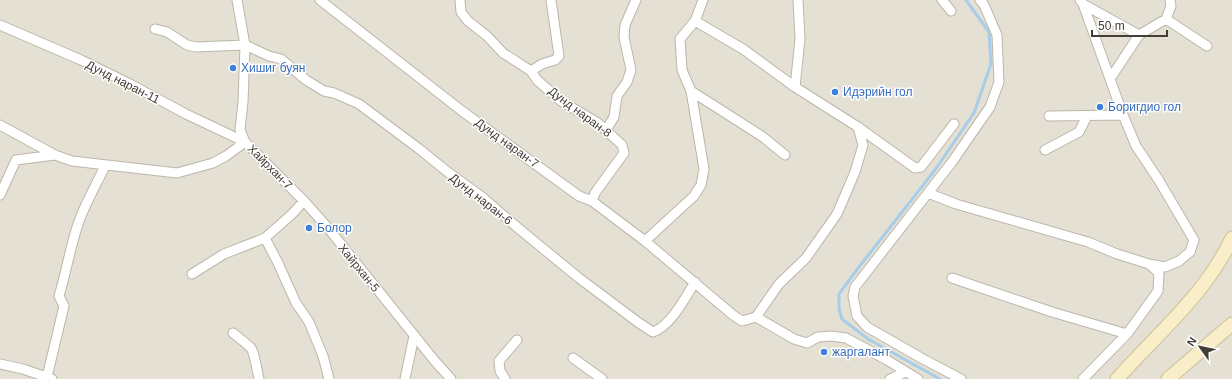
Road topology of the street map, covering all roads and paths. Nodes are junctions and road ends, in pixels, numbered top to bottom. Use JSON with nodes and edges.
{"nodes":[{"id":1,"x":237,"y":0,"type":"edge"},
{"id":2,"x":320,"y":0,"type":"edge"},
{"id":3,"x":460,"y":0,"type":"edge"},
{"id":4,"x":551,"y":0,"type":"edge"},
{"id":5,"x":636,"y":0,"type":"edge"},
{"id":6,"x":703,"y":0,"type":"edge"},
{"id":7,"x":798,"y":0,"type":"edge"},
{"id":8,"x":942,"y":0,"type":"edge"},
{"id":9,"x":980,"y":0,"type":"edge"},
{"id":10,"x":1170,"y":0,"type":"edge"},
{"id":11,"x":1082,"y":2,"type":"edge"},
{"id":12,"x":951,"y":11,"type":"dead end"},
{"id":13,"x":1166,"y":19,"type":"junction"},
{"id":14,"x":695,"y":21,"type":"junction"},
{"id":15,"x":0,"y":24,"type":"edge"},
{"id":16,"x":155,"y":29,"type":"dead end"},
{"id":17,"x":1139,"y":35,"type":"junction"},
{"id":18,"x":245,"y":45,"type":"junction"},
{"id":19,"x":1207,"y":46,"type":"dead end"},
{"id":20,"x":531,"y":71,"type":"junction"},
{"id":21,"x":1110,"y":79,"type":"junction"},
{"id":22,"x":795,"y":87,"type":"junction"},
{"id":23,"x":691,"y":91,"type":"junction"},
{"id":24,"x":1123,"y":115,"type":"junction"},
{"id":25,"x":1049,"y":116,"type":"dead end"},
{"id":26,"x":1087,"y":116,"type":"junction"},
{"id":27,"x":954,"y":124,"type":"dead end"},
{"id":28,"x":0,"y":125,"type":"edge"},
{"id":29,"x":858,"y":127,"type":"junction"},
{"id":30,"x":606,"y":130,"type":"junction"},
{"id":31,"x":245,"y":142,"type":"junction"},
{"id":32,"x":1045,"y":150,"type":"dead end"},
{"id":33,"x":55,"y":154,"type":"junction"},
{"id":34,"x":785,"y":155,"type":"dead end"},
{"id":35,"x":106,"y":166,"type":"junction"},
{"id":36,"x":928,"y":193,"type":"junction"},
{"id":37,"x":0,"y":195,"type":"edge"},
{"id":38,"x":304,"y":201,"type":"junction"},
{"id":39,"x":592,"y":201,"type":"junction"},
{"id":40,"x":265,"y":238,"type":"junction"},
{"id":41,"x":1232,"y":238,"type":"edge"},
{"id":42,"x":645,"y":241,"type":"junction"},
{"id":43,"x":1149,"y":264,"type":"junction"},
{"id":44,"x":192,"y":274,"type":"dead end"},
{"id":45,"x":952,"y":278,"type":"dead end"},
{"id":46,"x":695,"y":282,"type":"junction"},
{"id":47,"x":756,"y":317,"type":"junction"},
{"id":48,"x":1232,"y":324,"type":"edge"},
{"id":49,"x":233,"y":333,"type":"dead end"},
{"id":50,"x":1127,"y":334,"type":"junction"},
{"id":51,"x":414,"y":336,"type":"junction"},
{"id":52,"x":517,"y":340,"type":"dead end"},
{"id":53,"x":574,"y":358,"type":"dead end"},
{"id":54,"x":0,"y":364,"type":"edge"},
{"id":55,"x":906,"y":372,"type":"junction"},
{"id":56,"x":49,"y":378,"type":"edge"},
{"id":57,"x":259,"y":379,"type":"edge"},
{"id":58,"x":329,"y":379,"type":"edge"},
{"id":59,"x":405,"y":379,"type":"edge"},
{"id":60,"x":452,"y":379,"type":"edge"},
{"id":61,"x":505,"y":379,"type":"edge"},
{"id":62,"x":602,"y":379,"type":"edge"},
{"id":63,"x":890,"y":379,"type":"edge"},
{"id":64,"x":918,"y":379,"type":"edge"},
{"id":65,"x":962,"y":379,"type":"edge"},
{"id":66,"x":1083,"y":379,"type":"edge"},
{"id":67,"x":1117,"y":379,"type":"edge"},
{"id":68,"x":1168,"y":379,"type":"edge"}],
"edges":[{"from":1,"to":18,"type":"street"},
{"from":2,"to":39,"type":"street","name":"Дунд наран-7"},
{"from":3,"to":20,"type":"street","name":"Дунд наран-8"},
{"from":4,"to":20,"type":"street"},
{"from":5,"to":30,"type":"street"},
{"from":6,"to":14,"type":"street"},
{"from":7,"to":22,"type":"street"},
{"from":8,"to":12,"type":"street"},
{"from":9,"to":36,"type":"street"},
{"from":10,"to":13,"type":"street"},
{"from":11,"to":17,"type":"street"},
{"from":11,"to":21,"type":"street"},
{"from":13,"to":17,"type":"street"},
{"from":13,"to":19,"type":"street"},
{"from":14,"to":22,"type":"street"},
{"from":14,"to":23,"type":"street"},
{"from":15,"to":31,"type":"street","name":"Дунд наран-11"},
{"from":16,"to":18,"type":"street"},
{"from":17,"to":21,"type":"street"},
{"from":18,"to":31,"type":"street"},
{"from":18,"to":46,"type":"street","name":"Дунд наран-6"},
{"from":20,"to":30,"type":"street","name":"Дунд наран-8"},
{"from":21,"to":24,"type":"street"},
{"from":22,"to":29,"type":"street"},
{"from":23,"to":34,"type":"street"},
{"from":23,"to":42,"type":"street"},
{"from":24,"to":26,"type":"street"},
{"from":24,"to":43,"type":"street"},
{"from":25,"to":26,"type":"street"},
{"from":26,"to":32,"type":"street"},
{"from":27,"to":29,"type":"street"},
{"from":28,"to":33,"type":"street","name":"Хайрхан-7"},
{"from":29,"to":47,"type":"street"},
{"from":30,"to":39,"type":"street","name":"Дунд наран-8"},
{"from":31,"to":35,"type":"street","name":"Хайрхан-7"},
{"from":31,"to":38,"type":"street","name":"Хайрхан-7"},
{"from":33,"to":35,"type":"street","name":"Хайрхан-7"},
{"from":33,"to":37,"type":"street"},
{"from":35,"to":56,"type":"street"},
{"from":36,"to":43,"type":"street"},
{"from":36,"to":65,"type":"street"},
{"from":38,"to":40,"type":"street"},
{"from":38,"to":51,"type":"street","name":"Хайрхан-5"},
{"from":39,"to":42,"type":"street","name":"Дунд наран-7"},
{"from":40,"to":44,"type":"street"},
{"from":40,"to":58,"type":"street"},
{"from":41,"to":67,"type":"main road"},
{"from":42,"to":46,"type":"street","name":"Дунд наран-7"},
{"from":43,"to":50,"type":"street"},
{"from":45,"to":50,"type":"street"},
{"from":46,"to":47,"type":"street","name":"Дунд наран-7"},
{"from":47,"to":55,"type":"street"},
{"from":48,"to":68,"type":"main road"},
{"from":49,"to":57,"type":"street"},
{"from":50,"to":66,"type":"street"},
{"from":51,"to":59,"type":"street"},
{"from":51,"to":60,"type":"street","name":"Хайрхан-5"},
{"from":52,"to":61,"type":"street"},
{"from":53,"to":62,"type":"street"},
{"from":54,"to":56,"type":"street"},
{"from":55,"to":63,"type":"street"},
{"from":55,"to":64,"type":"street"}]}
